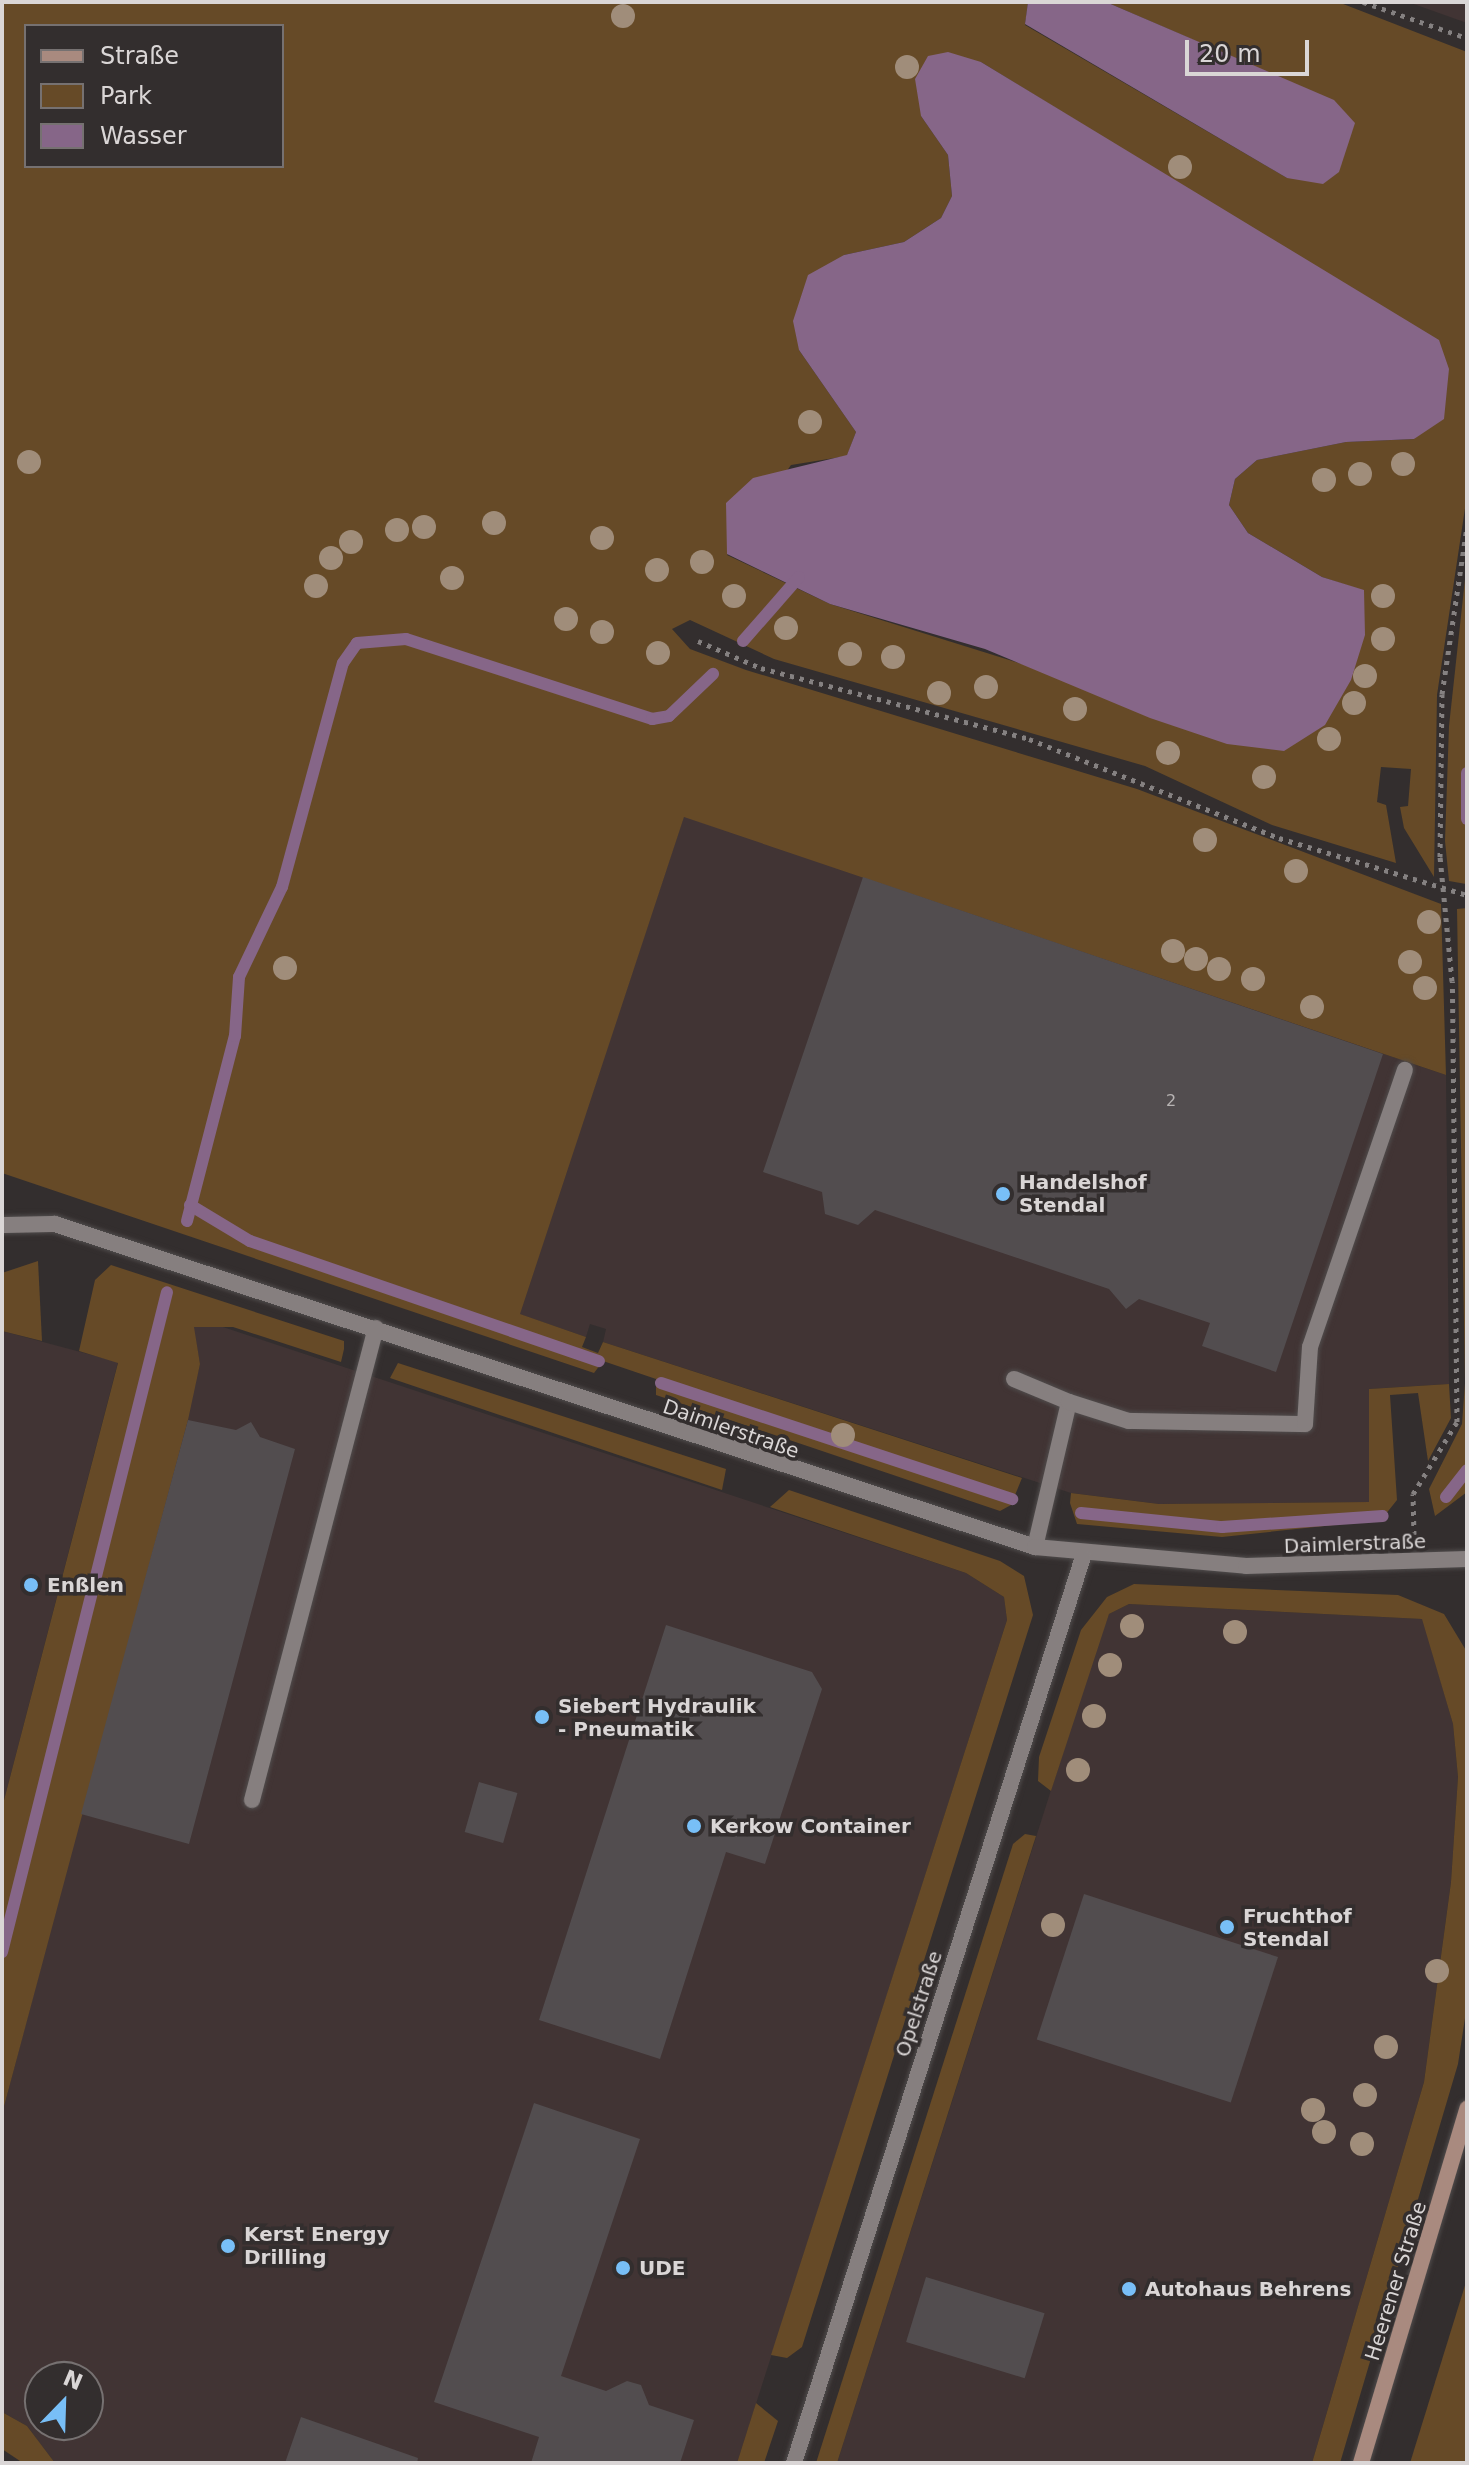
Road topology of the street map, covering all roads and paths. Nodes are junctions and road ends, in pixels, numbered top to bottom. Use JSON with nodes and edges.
{"nodes":[{"id":1,"x":1363,"y":2,"type":"edge"},
{"id":2,"x":1467,"y":38,"type":"edge"},
{"id":3,"x":1467,"y":527,"type":"edge"},
{"id":4,"x":698,"y":641,"type":"dead end"},
{"id":5,"x":1446,"y":893,"type":"junction"},
{"id":6,"x":1467,"y":895,"type":"edge"},
{"id":7,"x":1405,"y":1070,"type":"dead end"},
{"id":8,"x":2,"y":1225,"type":"edge"},
{"id":9,"x":376,"y":1328,"type":"junction"},
{"id":10,"x":1014,"y":1379,"type":"dead end"},
{"id":11,"x":1069,"y":1402,"type":"junction"},
{"id":12,"x":1035,"y":1547,"type":"junction"},
{"id":13,"x":1083,"y":1557,"type":"junction"},
{"id":14,"x":1467,"y":1559,"type":"edge"},
{"id":15,"x":1415,"y":1564,"type":"junction"},
{"id":16,"x":252,"y":1800,"type":"dead end"},
{"id":17,"x":1467,"y":2109,"type":"edge"},
{"id":18,"x":794,"y":2463,"type":"edge"},
{"id":19,"x":1361,"y":2463,"type":"edge"}],
"edges":[{"from":1,"to":2,"type":"path"},
{"from":3,"to":5,"type":"path"},
{"from":4,"to":5,"type":"path"},
{"from":5,"to":6,"type":"path"},
{"from":5,"to":15,"type":"path"},
{"from":7,"to":11,"type":"street"},
{"from":8,"to":9,"type":"street","name":"Daimlerstraße"},
{"from":9,"to":12,"type":"street","name":"Daimlerstraße"},
{"from":9,"to":16,"type":"street"},
{"from":10,"to":11,"type":"street"},
{"from":11,"to":12,"type":"street"},
{"from":12,"to":13,"type":"street","name":"Daimlerstraße"},
{"from":13,"to":15,"type":"street","name":"Daimlerstraße"},
{"from":13,"to":18,"type":"street","name":"Opelstraße"},
{"from":14,"to":15,"type":"street","name":"Daimlerstraße"},
{"from":17,"to":19,"type":"main road","name":"Heerener Straße"}]}
